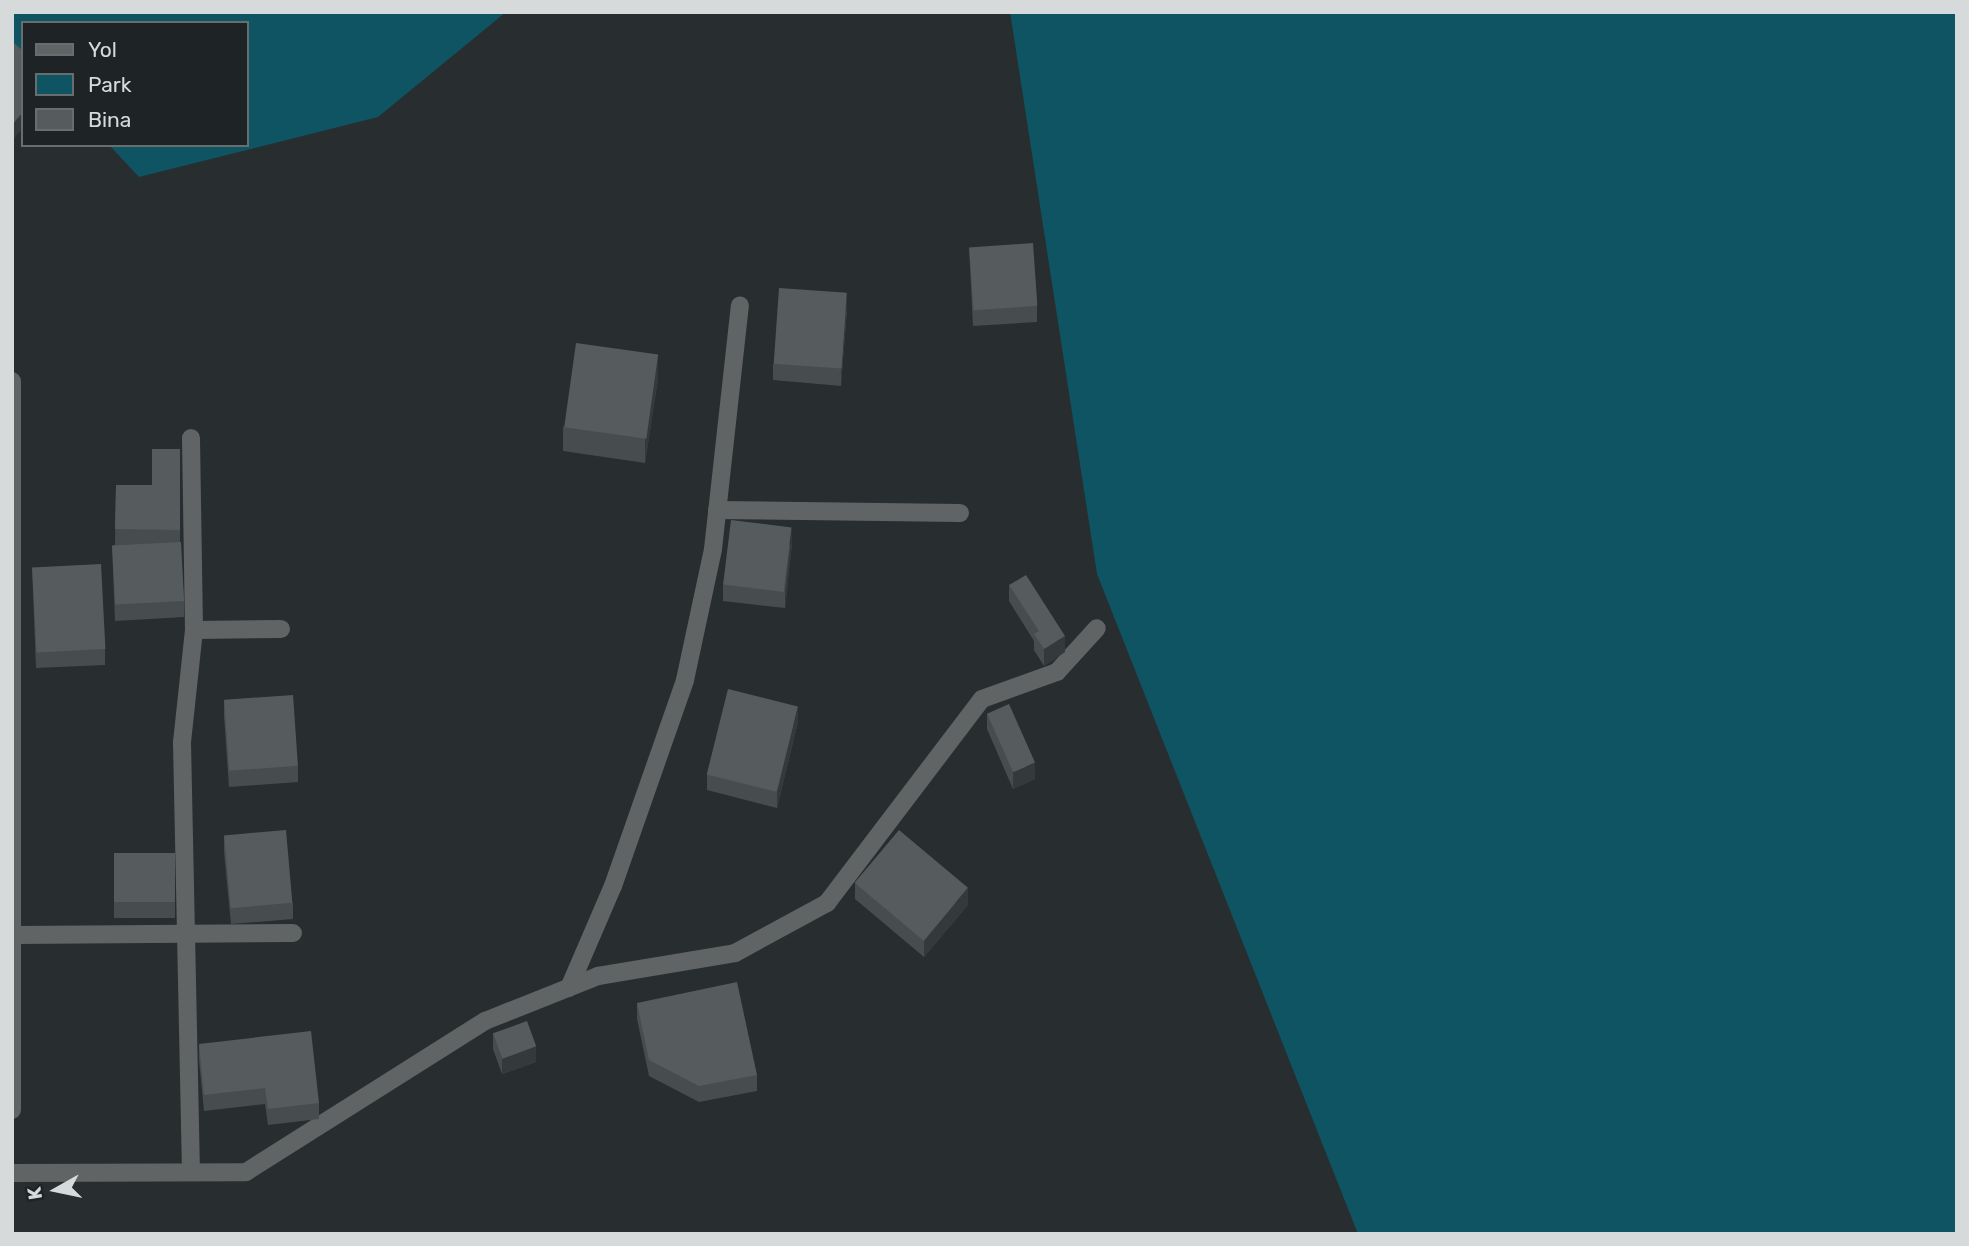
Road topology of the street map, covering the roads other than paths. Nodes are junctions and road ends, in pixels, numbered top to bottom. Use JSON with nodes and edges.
{"nodes":[{"id":1,"x":740,"y":305,"type":"dead end"},
{"id":2,"x":12,"y":381,"type":"edge"},
{"id":3,"x":191,"y":438,"type":"dead end"},
{"id":4,"x":717,"y":510,"type":"junction"},
{"id":5,"x":960,"y":513,"type":"dead end"},
{"id":6,"x":1097,"y":628,"type":"dead end"},
{"id":7,"x":281,"y":629,"type":"dead end"},
{"id":8,"x":194,"y":630,"type":"junction"},
{"id":9,"x":188,"y":933,"type":"junction"},
{"id":10,"x":293,"y":933,"type":"dead end"},
{"id":11,"x":14,"y":935,"type":"edge"},
{"id":12,"x":569,"y":988,"type":"junction"},
{"id":13,"x":12,"y":1110,"type":"edge"},
{"id":14,"x":191,"y":1172,"type":"junction"},
{"id":15,"x":12,"y":1173,"type":"edge"}],
"edges":[{"from":1,"to":4,"type":"street"},
{"from":2,"to":11,"type":"street"},
{"from":3,"to":8,"type":"street"},
{"from":4,"to":5,"type":"street"},
{"from":4,"to":12,"type":"street"},
{"from":6,"to":12,"type":"street"},
{"from":7,"to":8,"type":"street"},
{"from":8,"to":9,"type":"street"},
{"from":9,"to":10,"type":"street"},
{"from":9,"to":11,"type":"street"},
{"from":9,"to":14,"type":"street"},
{"from":11,"to":13,"type":"street"},
{"from":12,"to":14,"type":"street"},
{"from":14,"to":15,"type":"street"}]}
